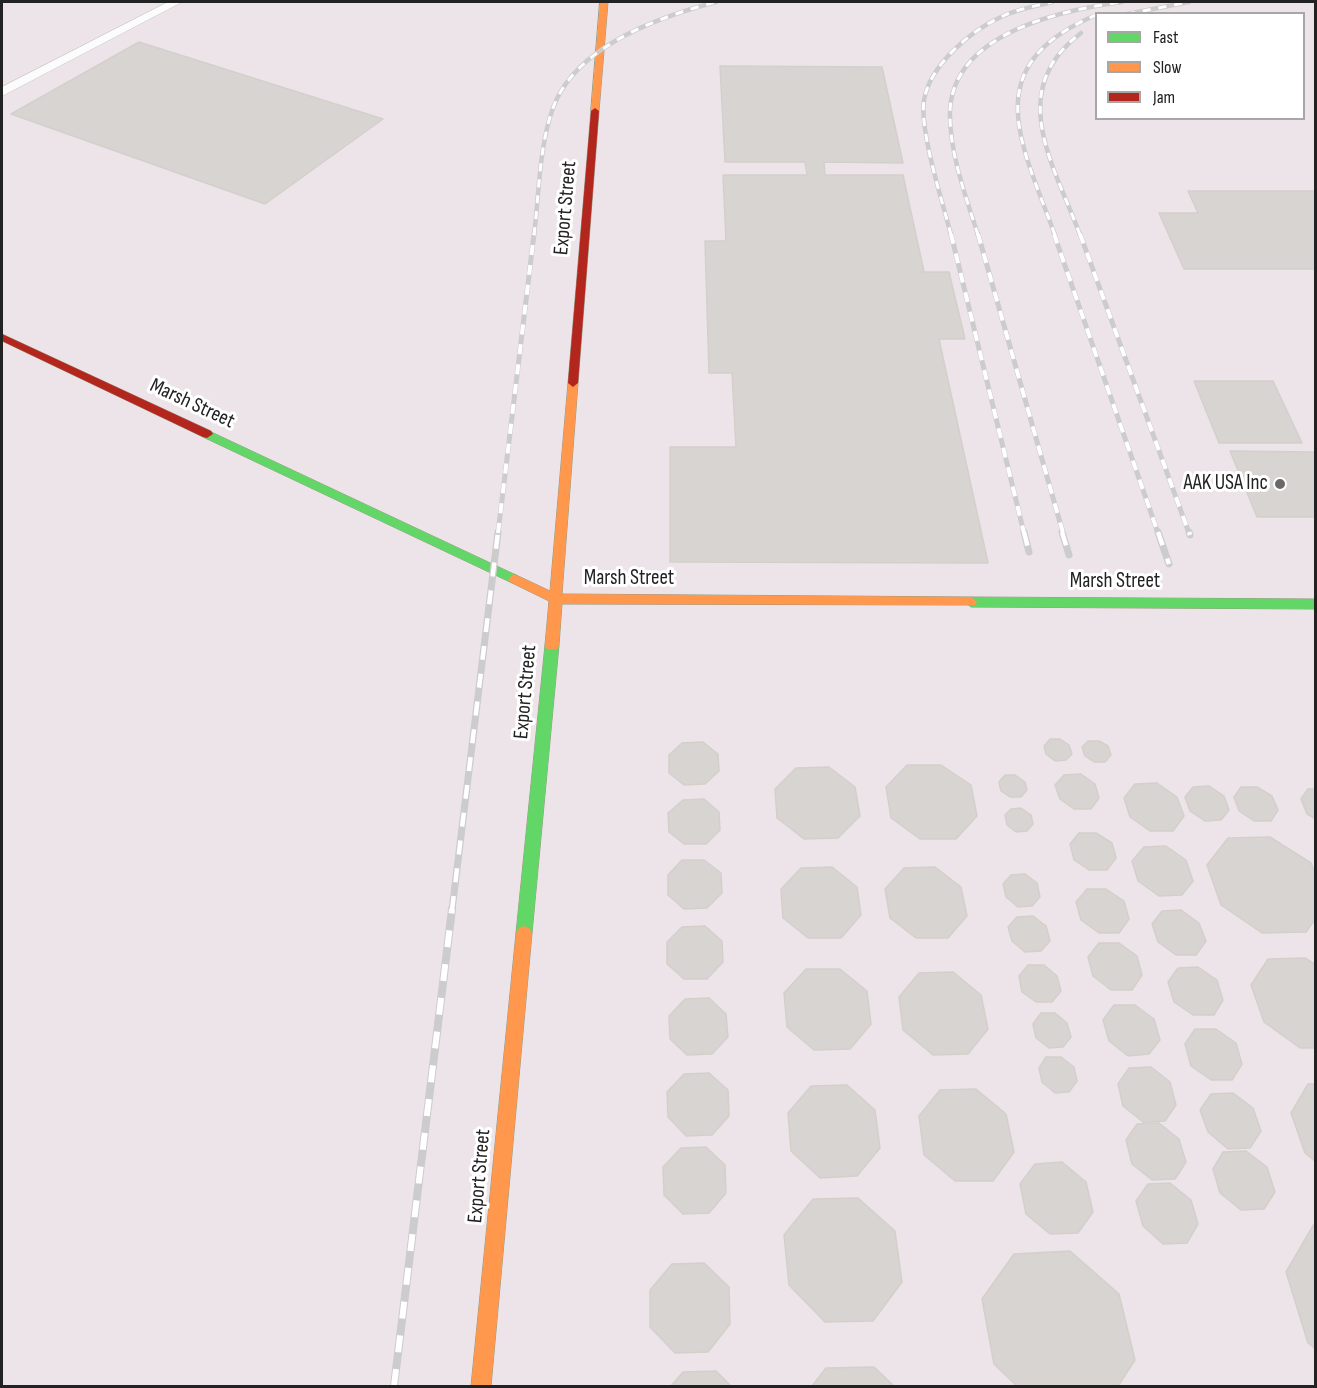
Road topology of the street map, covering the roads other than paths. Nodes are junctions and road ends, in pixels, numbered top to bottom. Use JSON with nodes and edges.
{"nodes":[{"id":1,"x":176,"y":2,"type":"edge"},
{"id":2,"x":604,"y":2,"type":"edge"},
{"id":3,"x":2,"y":92,"type":"edge"},
{"id":4,"x":2,"y":337,"type":"edge"},
{"id":5,"x":556,"y":599,"type":"junction"},
{"id":6,"x":1316,"y":604,"type":"edge"},
{"id":7,"x":481,"y":1386,"type":"edge"}],
"edges":[{"from":1,"to":3,"type":"lane"},
{"from":2,"to":5,"type":"street","name":"Export Street"},
{"from":4,"to":5,"type":"street","name":"Marsh Street"},
{"from":5,"to":6,"type":"street","name":"Marsh Street"},
{"from":5,"to":7,"type":"street","name":"Export Street"}]}
